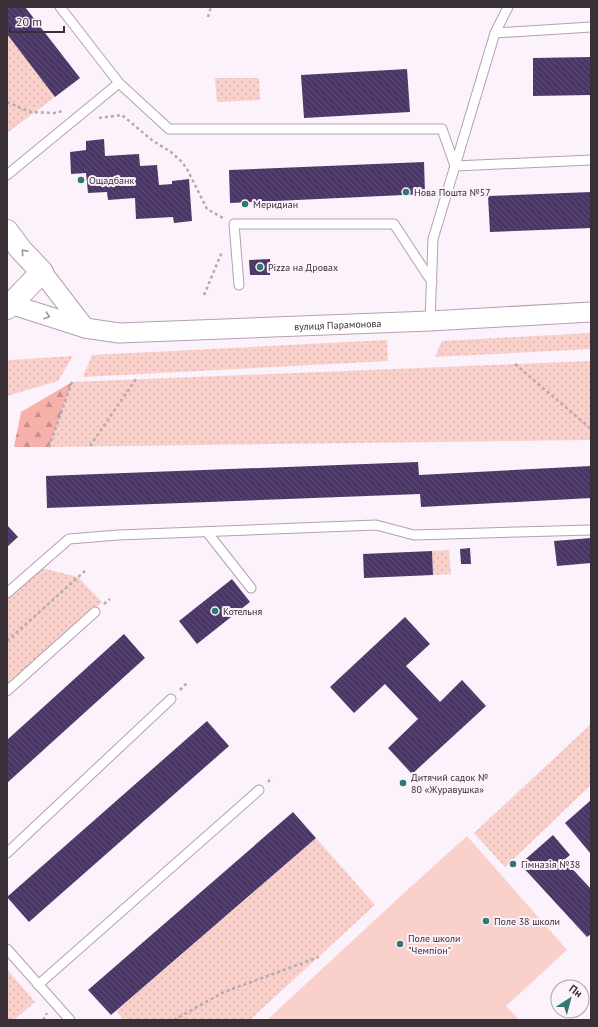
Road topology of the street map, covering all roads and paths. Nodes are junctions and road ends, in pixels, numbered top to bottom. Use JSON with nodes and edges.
{"nodes":[{"id":1,"x":60,"y":7,"type":"edge"},
{"id":2,"x":211,"y":7,"type":"edge"},
{"id":3,"x":508,"y":7,"type":"edge"},
{"id":4,"x":208,"y":17,"type":"dead end"},
{"id":5,"x":591,"y":27,"type":"edge"},
{"id":6,"x":495,"y":33,"type":"junction"},
{"id":7,"x":119,"y":83,"type":"junction"},
{"id":8,"x":7,"y":102,"type":"edge"},
{"id":9,"x":63,"y":111,"type":"dead end"},
{"id":10,"x":72,"y":122,"type":"junction"},
{"id":11,"x":591,"y":160,"type":"edge"},
{"id":12,"x":456,"y":166,"type":"junction"},
{"id":13,"x":7,"y":175,"type":"edge"},
{"id":14,"x":234,"y":224,"type":"junction"},
{"id":15,"x":7,"y":231,"type":"edge"},
{"id":16,"x":42,"y":272,"type":"junction"},
{"id":17,"x":432,"y":282,"type":"junction"},
{"id":18,"x":239,"y":285,"type":"dead end"},
{"id":19,"x":204,"y":295,"type":"dead end"},
{"id":20,"x":8,"y":304,"type":"edge"},
{"id":21,"x":591,"y":312,"type":"edge"},
{"id":22,"x":430,"y":321,"type":"junction"},
{"id":23,"x":85,"y":328,"type":"junction"},
{"id":24,"x":515,"y":364,"type":"dead end"},
{"id":25,"x":136,"y":380,"type":"dead end"},
{"id":26,"x":72,"y":382,"type":"dead end"},
{"id":27,"x":591,"y":429,"type":"edge"},
{"id":28,"x":90,"y":446,"type":"dead end"},
{"id":29,"x":49,"y":447,"type":"dead end"},
{"id":30,"x":591,"y":530,"type":"edge"},
{"id":31,"x":207,"y":532,"type":"junction"},
{"id":32,"x":85,"y":571,"type":"dead end"},
{"id":33,"x":251,"y":588,"type":"dead end"},
{"id":34,"x":7,"y":594,"type":"edge"},
{"id":35,"x":95,"y":612,"type":"dead end"},
{"id":36,"x":7,"y":641,"type":"edge"},
{"id":37,"x":7,"y":691,"type":"edge"},
{"id":38,"x":171,"y":699,"type":"dead end"},
{"id":39,"x":259,"y":790,"type":"dead end"},
{"id":40,"x":7,"y":853,"type":"edge"},
{"id":41,"x":7,"y":949,"type":"edge"},
{"id":42,"x":319,"y":957,"type":"dead end"},
{"id":43,"x":38,"y":985,"type":"junction"},
{"id":44,"x":70,"y":1020,"type":"edge"},
{"id":45,"x":174,"y":1020,"type":"edge"}],
"edges":[{"from":1,"to":7,"type":"lane"},
{"from":2,"to":4,"type":"path"},
{"from":3,"to":6,"type":"lane"},
{"from":5,"to":6,"type":"lane"},
{"from":6,"to":12,"type":"lane"},
{"from":7,"to":10,"type":"lane"},
{"from":7,"to":12,"type":"lane"},
{"from":8,"to":9,"type":"path"},
{"from":10,"to":13,"type":"lane"},
{"from":10,"to":14,"type":"path"},
{"from":11,"to":12,"type":"lane"},
{"from":12,"to":17,"type":"lane"},
{"from":14,"to":17,"type":"lane"},
{"from":14,"to":18,"type":"lane"},
{"from":14,"to":19,"type":"path"},
{"from":16,"to":15,"type":"street","one_way":true},
{"from":16,"to":20,"type":"street"},
{"from":16,"to":23,"type":"street"},
{"from":17,"to":22,"type":"lane"},
{"from":20,"to":23,"type":"street","name":"вулиця Парамонова","one_way":true},
{"from":21,"to":22,"type":"street","name":"вулиця Парамонова"},
{"from":22,"to":23,"type":"street","name":"вулиця Парамонова"},
{"from":24,"to":27,"type":"path"},
{"from":25,"to":28,"type":"path"},
{"from":26,"to":29,"type":"path"},
{"from":30,"to":31,"type":"lane"},
{"from":31,"to":33,"type":"lane"},
{"from":31,"to":34,"type":"lane"},
{"from":32,"to":36,"type":"path"},
{"from":35,"to":37,"type":"lane"},
{"from":38,"to":40,"type":"lane"},
{"from":39,"to":43,"type":"lane"},
{"from":41,"to":43,"type":"lane"},
{"from":42,"to":45,"type":"path"},
{"from":43,"to":44,"type":"lane"}]}
